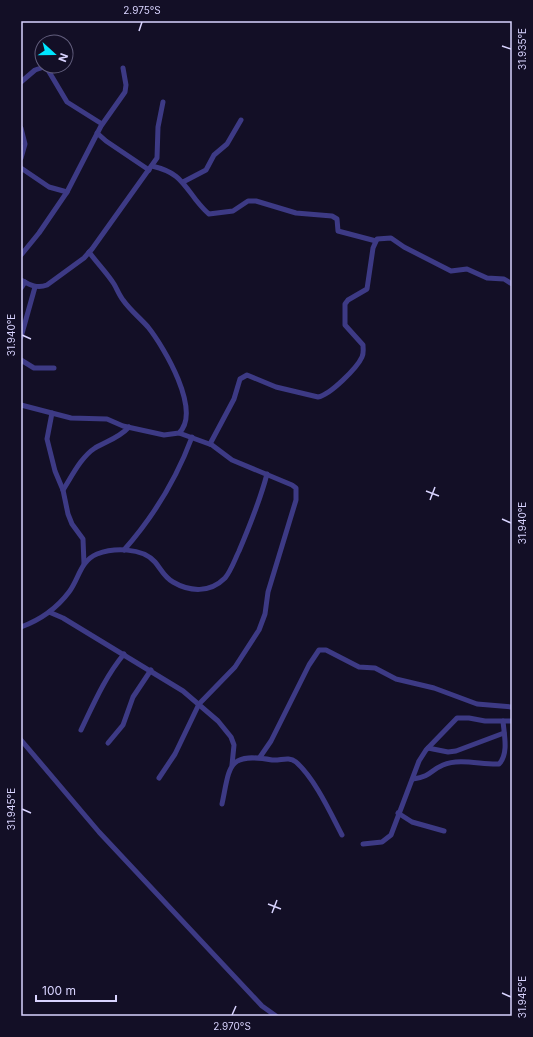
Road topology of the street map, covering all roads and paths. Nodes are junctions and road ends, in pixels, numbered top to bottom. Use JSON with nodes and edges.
{"nodes":[{"id":1,"x":123,"y":68,"type":"dead end"},
{"id":2,"x":21,"y":82,"type":"edge"},
{"id":3,"x":163,"y":102,"type":"dead end"},
{"id":4,"x":241,"y":120,"type":"dead end"},
{"id":5,"x":102,"y":124,"type":"junction"},
{"id":6,"x":21,"y":128,"type":"edge"},
{"id":7,"x":98,"y":133,"type":"junction"},
{"id":8,"x":21,"y":158,"type":"edge"},
{"id":9,"x":21,"y":168,"type":"edge"},
{"id":10,"x":150,"y":168,"type":"junction"},
{"id":11,"x":182,"y":182,"type":"junction"},
{"id":12,"x":67,"y":192,"type":"junction"},
{"id":13,"x":376,"y":241,"type":"junction"},
{"id":14,"x":89,"y":252,"type":"junction"},
{"id":15,"x":21,"y":255,"type":"edge"},
{"id":16,"x":23,"y":281,"type":"edge"},
{"id":17,"x":512,"y":284,"type":"edge"},
{"id":18,"x":36,"y":287,"type":"junction"},
{"id":19,"x":21,"y":288,"type":"edge"},
{"id":20,"x":21,"y":337,"type":"edge"},
{"id":21,"x":21,"y":360,"type":"edge"},
{"id":22,"x":54,"y":368,"type":"dead end"},
{"id":23,"x":21,"y":405,"type":"edge"},
{"id":24,"x":52,"y":413,"type":"junction"},
{"id":25,"x":129,"y":427,"type":"junction"},
{"id":26,"x":179,"y":433,"type":"junction"},
{"id":27,"x":192,"y":437,"type":"junction"},
{"id":28,"x":210,"y":444,"type":"junction"},
{"id":29,"x":267,"y":474,"type":"junction"},
{"id":30,"x":63,"y":490,"type":"junction"},
{"id":31,"x":124,"y":550,"type":"junction"},
{"id":32,"x":84,"y":564,"type":"junction"},
{"id":33,"x":49,"y":612,"type":"junction"},
{"id":34,"x":21,"y":627,"type":"edge"},
{"id":35,"x":124,"y":654,"type":"junction"},
{"id":36,"x":151,"y":670,"type":"junction"},
{"id":37,"x":199,"y":704,"type":"junction"},
{"id":38,"x":512,"y":707,"type":"edge"},
{"id":39,"x":503,"y":721,"type":"junction"},
{"id":40,"x":512,"y":721,"type":"edge"},
{"id":41,"x":81,"y":730,"type":"dead end"},
{"id":42,"x":504,"y":733,"type":"junction"},
{"id":43,"x":21,"y":740,"type":"edge"},
{"id":44,"x":108,"y":743,"type":"dead end"},
{"id":45,"x":428,"y":748,"type":"junction"},
{"id":46,"x":260,"y":757,"type":"junction"},
{"id":47,"x":232,"y":765,"type":"junction"},
{"id":48,"x":159,"y":778,"type":"dead end"},
{"id":49,"x":413,"y":779,"type":"junction"},
{"id":50,"x":222,"y":804,"type":"dead end"},
{"id":51,"x":398,"y":813,"type":"junction"},
{"id":52,"x":444,"y":831,"type":"dead end"},
{"id":53,"x":342,"y":835,"type":"dead end"},
{"id":54,"x":363,"y":844,"type":"dead end"},
{"id":55,"x":276,"y":1016,"type":"edge"}],
"edges":[{"from":1,"to":5,"type":"street"},
{"from":2,"to":5,"type":"street"},
{"from":3,"to":10,"type":"street"},
{"from":4,"to":11,"type":"street"},
{"from":5,"to":7,"type":"street"},
{"from":6,"to":8,"type":"street"},
{"from":7,"to":10,"type":"street"},
{"from":7,"to":12,"type":"street"},
{"from":9,"to":12,"type":"street"},
{"from":10,"to":11,"type":"street"},
{"from":10,"to":14,"type":"street"},
{"from":11,"to":13,"type":"street"},
{"from":12,"to":15,"type":"street"},
{"from":13,"to":17,"type":"street"},
{"from":13,"to":28,"type":"street"},
{"from":14,"to":18,"type":"street"},
{"from":14,"to":26,"type":"street"},
{"from":16,"to":18,"type":"street"},
{"from":16,"to":19,"type":"street"},
{"from":18,"to":20,"type":"street"},
{"from":21,"to":22,"type":"street"},
{"from":23,"to":24,"type":"street"},
{"from":24,"to":25,"type":"street"},
{"from":24,"to":30,"type":"street"},
{"from":25,"to":26,"type":"street"},
{"from":25,"to":30,"type":"street"},
{"from":26,"to":27,"type":"street"},
{"from":27,"to":28,"type":"street"},
{"from":27,"to":31,"type":"street"},
{"from":28,"to":29,"type":"street"},
{"from":29,"to":31,"type":"street"},
{"from":29,"to":37,"type":"street"},
{"from":30,"to":32,"type":"street"},
{"from":31,"to":32,"type":"street"},
{"from":32,"to":33,"type":"street"},
{"from":33,"to":34,"type":"street"},
{"from":33,"to":35,"type":"street"},
{"from":35,"to":36,"type":"street"},
{"from":35,"to":41,"type":"street"},
{"from":36,"to":37,"type":"street"},
{"from":36,"to":44,"type":"street"},
{"from":37,"to":47,"type":"street"},
{"from":37,"to":48,"type":"street"},
{"from":38,"to":46,"type":"street"},
{"from":39,"to":40,"type":"street"},
{"from":39,"to":42,"type":"street"},
{"from":39,"to":45,"type":"street"},
{"from":42,"to":45,"type":"street"},
{"from":42,"to":49,"type":"street"},
{"from":43,"to":55,"type":"street"},
{"from":45,"to":49,"type":"street"},
{"from":46,"to":47,"type":"street"},
{"from":46,"to":53,"type":"street"},
{"from":47,"to":50,"type":"street"},
{"from":49,"to":51,"type":"street"},
{"from":51,"to":52,"type":"street"},
{"from":51,"to":54,"type":"street"}]}
